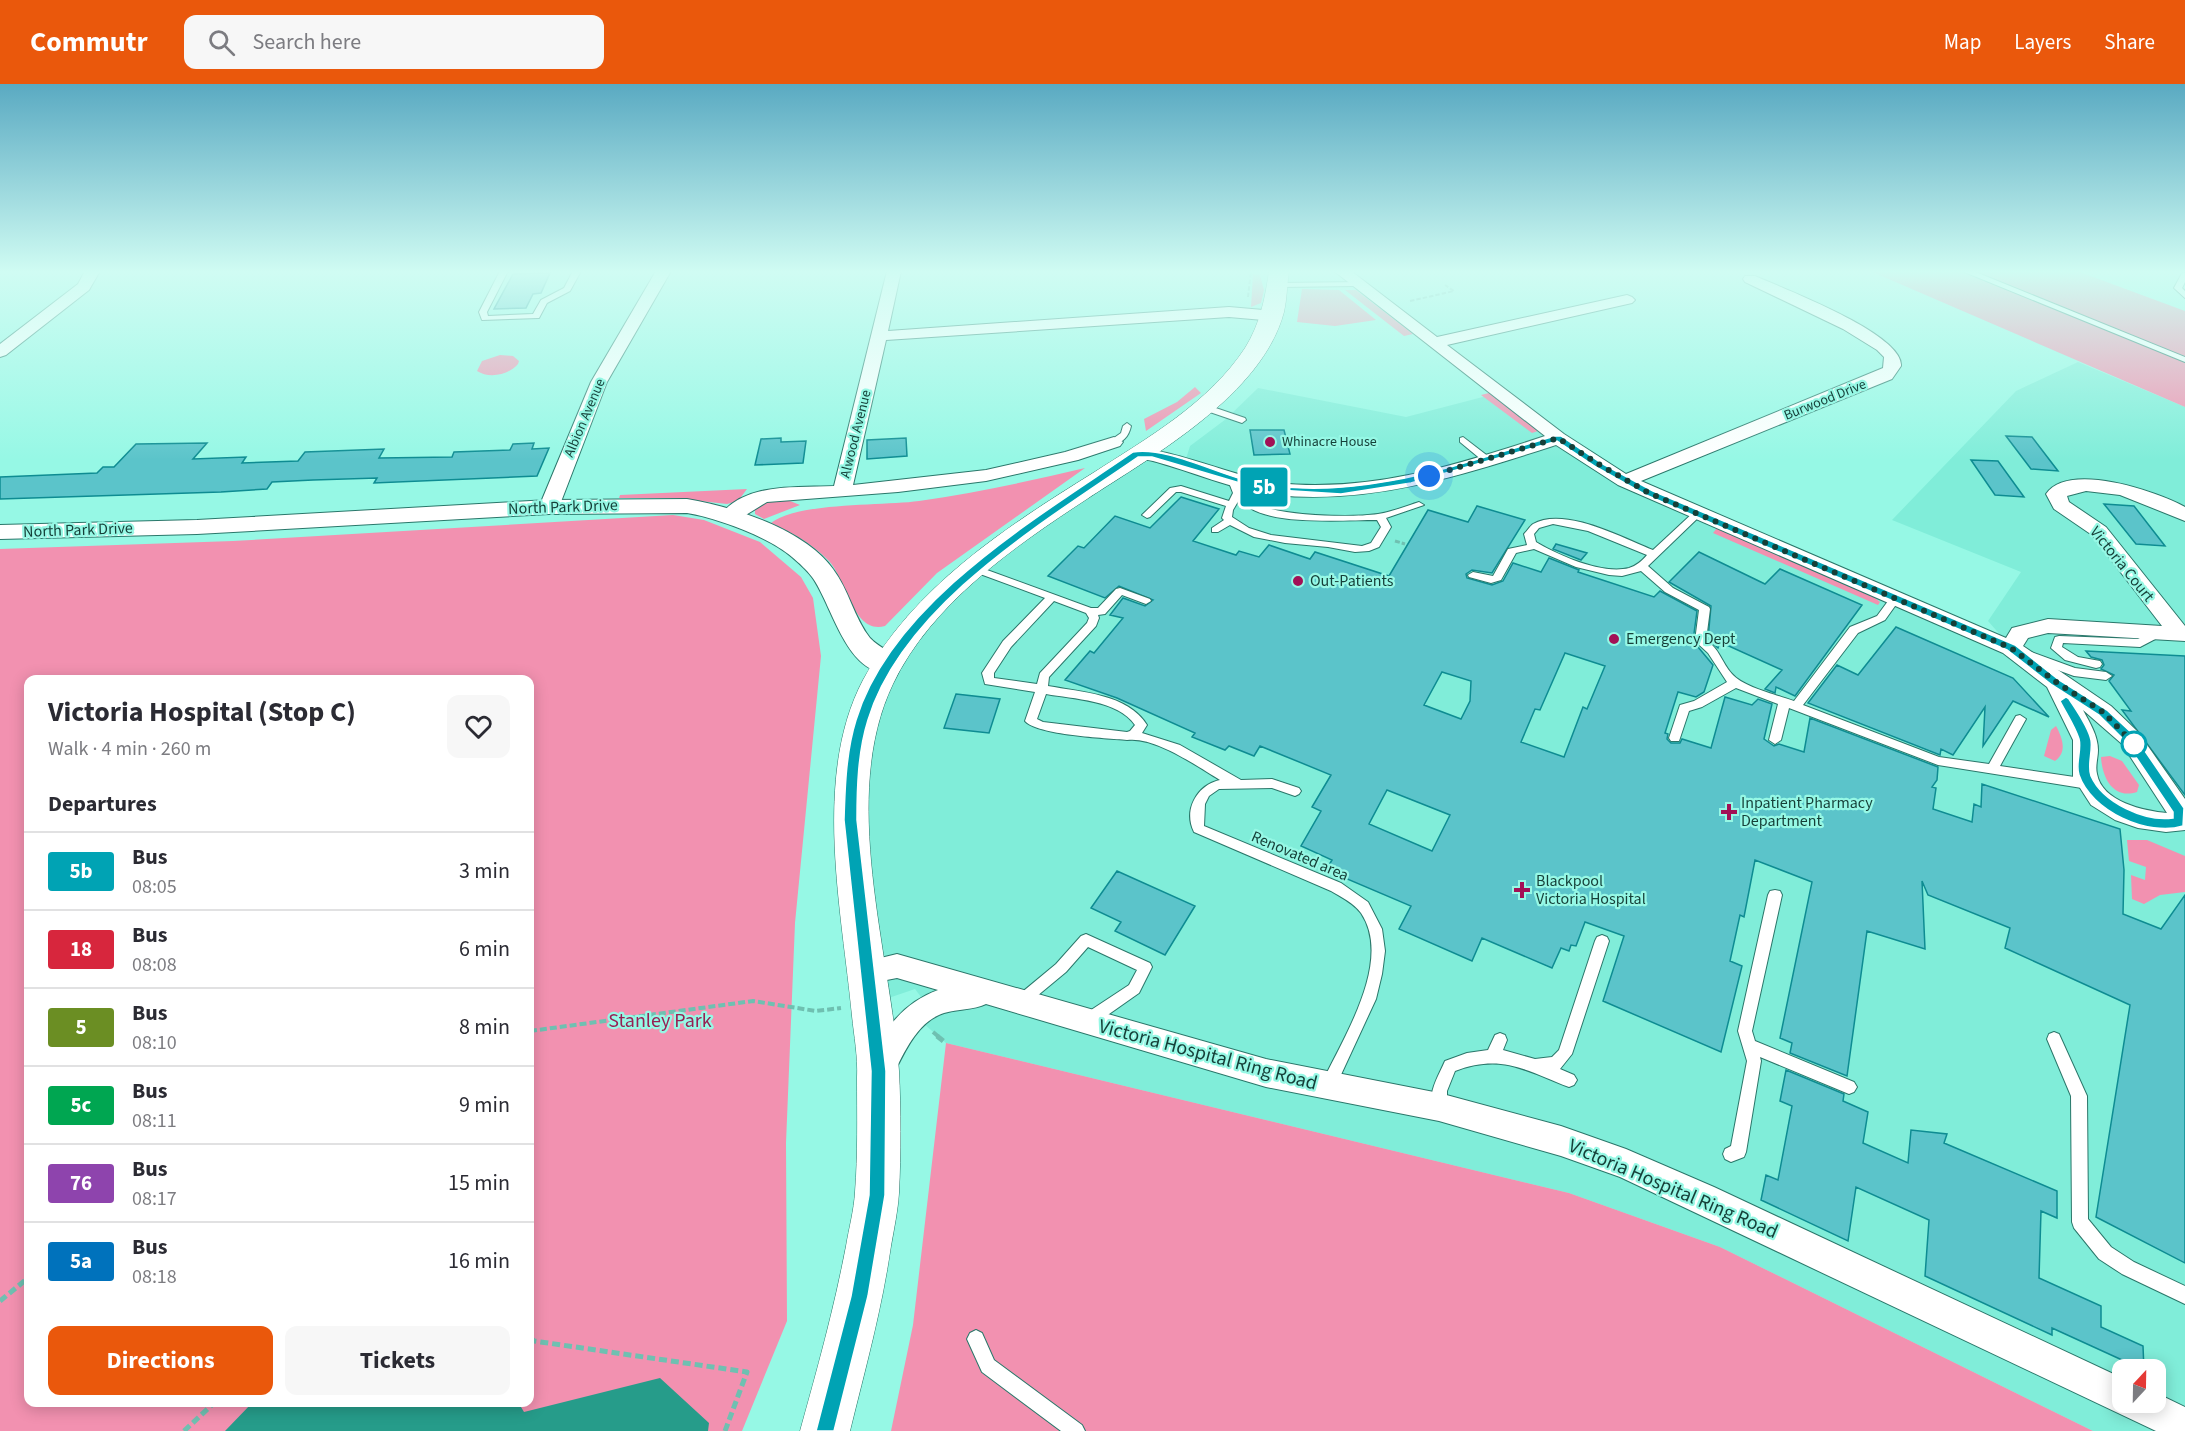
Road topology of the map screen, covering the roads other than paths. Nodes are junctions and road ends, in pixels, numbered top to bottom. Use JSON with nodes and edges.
{"nodes":[{"id":1,"x":21,"y":334,"type":"edge"},
{"id":2,"x":627,"y":334,"type":"edge"},
{"id":3,"x":914,"y":334,"type":"edge"},
{"id":4,"x":1266,"y":334,"type":"edge"},
{"id":5,"x":1421,"y":334,"type":"edge"},
{"id":6,"x":1474,"y":334,"type":"edge"},
{"id":7,"x":1863,"y":334,"type":"edge"},
{"id":8,"x":2121,"y":334,"type":"edge"},
{"id":9,"x":880,"y":336,"type":"joint"},
{"id":10,"x":1433,"y":343,"type":"junction"},
{"id":11,"x":3,"y":347,"type":"edge"},
{"id":12,"x":2185,"y":360,"type":"edge"},
{"id":13,"x":1204,"y":406,"type":"junction"},
{"id":14,"x":1242,"y":420,"type":"dead end"},
{"id":15,"x":1127,"y":426,"type":"dead end"},
{"id":16,"x":1162,"y":436,"type":"junction"},
{"id":17,"x":1558,"y":438,"type":"junction"},
{"id":18,"x":1463,"y":440,"type":"dead end"},
{"id":19,"x":1125,"y":448,"type":"junction"},
{"id":20,"x":1486,"y":459,"type":"junction"},
{"id":21,"x":1206,"y":471,"type":"junction"},
{"id":22,"x":1233,"y":480,"type":"junction"},
{"id":23,"x":1625,"y":481,"type":"junction"},
{"id":24,"x":1260,"y":486,"type":"junction"},
{"id":25,"x":842,"y":491,"type":"junction"},
{"id":26,"x":1230,"y":504,"type":"junction"},
{"id":27,"x":1419,"y":505,"type":"dead end"},
{"id":28,"x":549,"y":507,"type":"junction"},
{"id":29,"x":1698,"y":513,"type":"junction"},
{"id":30,"x":1147,"y":515,"type":"dead end"},
{"id":31,"x":2185,"y":515,"type":"edge"},
{"id":32,"x":729,"y":517,"type":"junction"},
{"id":33,"x":1378,"y":517,"type":"junction"},
{"id":34,"x":1230,"y":521,"type":"junction"},
{"id":35,"x":1215,"y":530,"type":"dead end"},
{"id":36,"x":0,"y":532,"type":"edge"},
{"id":37,"x":1534,"y":546,"type":"junction"},
{"id":38,"x":1654,"y":554,"type":"junction"},
{"id":39,"x":1642,"y":567,"type":"junction"},
{"id":40,"x":976,"y":569,"type":"junction"},
{"id":41,"x":1473,"y":575,"type":"dead end"},
{"id":42,"x":1052,"y":597,"type":"junction"},
{"id":43,"x":1896,"y":599,"type":"junction"},
{"id":44,"x":1146,"y":601,"type":"dead end"},
{"id":45,"x":1090,"y":611,"type":"junction"},
{"id":46,"x":2157,"y":633,"type":"junction"},
{"id":47,"x":2183,"y":634,"type":"edge"},
{"id":48,"x":2011,"y":648,"type":"junction"},
{"id":49,"x":888,"y":664,"type":"junction"},
{"id":50,"x":2096,"y":664,"type":"dead end"},
{"id":51,"x":2106,"y":676,"type":"dead end"},
{"id":52,"x":2056,"y":682,"type":"junction"},
{"id":53,"x":1735,"y":683,"type":"junction"},
{"id":54,"x":1042,"y":689,"type":"junction"},
{"id":55,"x":1784,"y":703,"type":"junction"},
{"id":56,"x":1797,"y":705,"type":"junction"},
{"id":57,"x":2020,"y":719,"type":"dead end"},
{"id":58,"x":1134,"y":735,"type":"junction"},
{"id":59,"x":1676,"y":738,"type":"dead end"},
{"id":60,"x":1775,"y":740,"type":"dead end"},
{"id":61,"x":1992,"y":769,"type":"junction"},
{"id":62,"x":1238,"y":784,"type":"junction"},
{"id":63,"x":2088,"y":784,"type":"junction"},
{"id":64,"x":1295,"y":791,"type":"dead end"},
{"id":65,"x":1775,"y":895,"type":"dead end"},
{"id":66,"x":1602,"y":941,"type":"dead end"},
{"id":67,"x":866,"y":972,"type":"junction"},
{"id":68,"x":1005,"y":999,"type":"junction"},
{"id":69,"x":1086,"y":1022,"type":"junction"},
{"id":70,"x":2054,"y":1040,"type":"dead end"},
{"id":71,"x":1750,"y":1046,"type":"junction"},
{"id":72,"x":1536,"y":1065,"type":"junction"},
{"id":73,"x":879,"y":1071,"type":"junction"},
{"id":74,"x":1569,"y":1080,"type":"dead end"},
{"id":75,"x":1328,"y":1087,"type":"junction"},
{"id":76,"x":1850,"y":1087,"type":"dead end"},
{"id":77,"x":1439,"y":1107,"type":"junction"},
{"id":78,"x":1731,"y":1154,"type":"dead end"},
{"id":79,"x":2185,"y":1294,"type":"edge"},
{"id":80,"x":976,"y":1339,"type":"dead end"},
{"id":81,"x":2112,"y":1392,"type":"edge"},
{"id":82,"x":2158,"y":1413,"type":"edge"},
{"id":83,"x":2185,"y":1426,"type":"edge"},
{"id":84,"x":825,"y":1431,"type":"edge"},
{"id":85,"x":1076,"y":1431,"type":"edge"}],
"edges":[{"from":1,"to":11,"type":"street"},
{"from":2,"to":28,"type":"street","name":"Albion Avenue"},
{"from":3,"to":9,"type":"street"},
{"from":4,"to":13,"type":"main road"},
{"from":5,"to":10,"type":"street"},
{"from":6,"to":10,"type":"street"},
{"from":7,"to":23,"type":"street","name":"Burwood Drive"},
{"from":8,"to":12,"type":"lane"},
{"from":9,"to":25,"type":"street","name":"Alwood Avenue"},
{"from":10,"to":17,"type":"street"},
{"from":13,"to":14,"type":"lane"},
{"from":13,"to":16,"type":"main road"},
{"from":15,"to":19,"type":"lane"},
{"from":16,"to":19,"type":"main road"},
{"from":16,"to":21,"type":"street"},
{"from":17,"to":20,"type":"street"},
{"from":17,"to":23,"type":"street"},
{"from":18,"to":20,"type":"lane"},
{"from":19,"to":21,"type":"street"},
{"from":19,"to":25,"type":"street"},
{"from":19,"to":40,"type":"main road"},
{"from":20,"to":24,"type":"street"},
{"from":21,"to":22,"type":"street"},
{"from":22,"to":24,"type":"street"},
{"from":22,"to":26,"type":"lane"},
{"from":23,"to":29,"type":"street"},
{"from":24,"to":33,"type":"lane"},
{"from":25,"to":32,"type":"street"},
{"from":26,"to":30,"type":"lane"},
{"from":26,"to":34,"type":"lane"},
{"from":27,"to":33,"type":"lane"},
{"from":28,"to":32,"type":"street","name":"North Park Drive"},
{"from":28,"to":36,"type":"street","name":"North Park Drive"},
{"from":29,"to":38,"type":"lane"},
{"from":29,"to":43,"type":"street"},
{"from":31,"to":47,"type":"street","name":"Victoria Court"},
{"from":32,"to":49,"type":"street","name":"North Park Drive"},
{"from":33,"to":34,"type":"lane"},
{"from":34,"to":35,"type":"lane"},
{"from":37,"to":38,"type":"lane"},
{"from":37,"to":39,"type":"lane"},
{"from":37,"to":41,"type":"lane"},
{"from":38,"to":39,"type":"lane"},
{"from":39,"to":53,"type":"lane"},
{"from":40,"to":42,"type":"lane"},
{"from":40,"to":49,"type":"main road"},
{"from":42,"to":45,"type":"lane"},
{"from":42,"to":54,"type":"lane"},
{"from":43,"to":48,"type":"street"},
{"from":43,"to":56,"type":"lane"},
{"from":44,"to":45,"type":"lane"},
{"from":45,"to":54,"type":"lane"},
{"from":46,"to":47,"type":"street"},
{"from":46,"to":48,"type":"street"},
{"from":46,"to":50,"type":"lane"},
{"from":48,"to":51,"type":"lane"},
{"from":48,"to":52,"type":"street"},
{"from":49,"to":67,"type":"main road"},
{"from":52,"to":63,"type":"street"},
{"from":52,"to":63,"type":"street"},
{"from":53,"to":55,"type":"lane"},
{"from":53,"to":59,"type":"lane"},
{"from":54,"to":58,"type":"lane"},
{"from":54,"to":58,"type":"lane"},
{"from":55,"to":56,"type":"lane"},
{"from":55,"to":60,"type":"lane"},
{"from":56,"to":61,"type":"lane"},
{"from":57,"to":61,"type":"lane"},
{"from":58,"to":62,"type":"lane"},
{"from":61,"to":63,"type":"lane"},
{"from":62,"to":64,"type":"lane","name":"Renovated area"},
{"from":62,"to":75,"type":"lane","name":"Renovated area"},
{"from":65,"to":71,"type":"lane"},
{"from":66,"to":72,"type":"lane"},
{"from":67,"to":68,"type":"street","name":"Victoria Hospital Ring Road"},
{"from":67,"to":73,"type":"main road"},
{"from":68,"to":69,"type":"street","name":"Victoria Hospital Ring Road"},
{"from":68,"to":69,"type":"lane"},
{"from":68,"to":73,"type":"street","name":"Victoria Hospital Ring Road"},
{"from":69,"to":75,"type":"street","name":"Victoria Hospital Ring Road"},
{"from":70,"to":79,"type":"lane"},
{"from":71,"to":76,"type":"lane"},
{"from":71,"to":78,"type":"lane"},
{"from":72,"to":74,"type":"lane"},
{"from":72,"to":77,"type":"lane"},
{"from":73,"to":84,"type":"main road"},
{"from":75,"to":77,"type":"street","name":"Victoria Hospital Ring Road"},
{"from":77,"to":81,"type":"street","name":"Victoria Hospital Ring Road"},
{"from":80,"to":85,"type":"lane"},
{"from":82,"to":83,"type":"street"}]}
